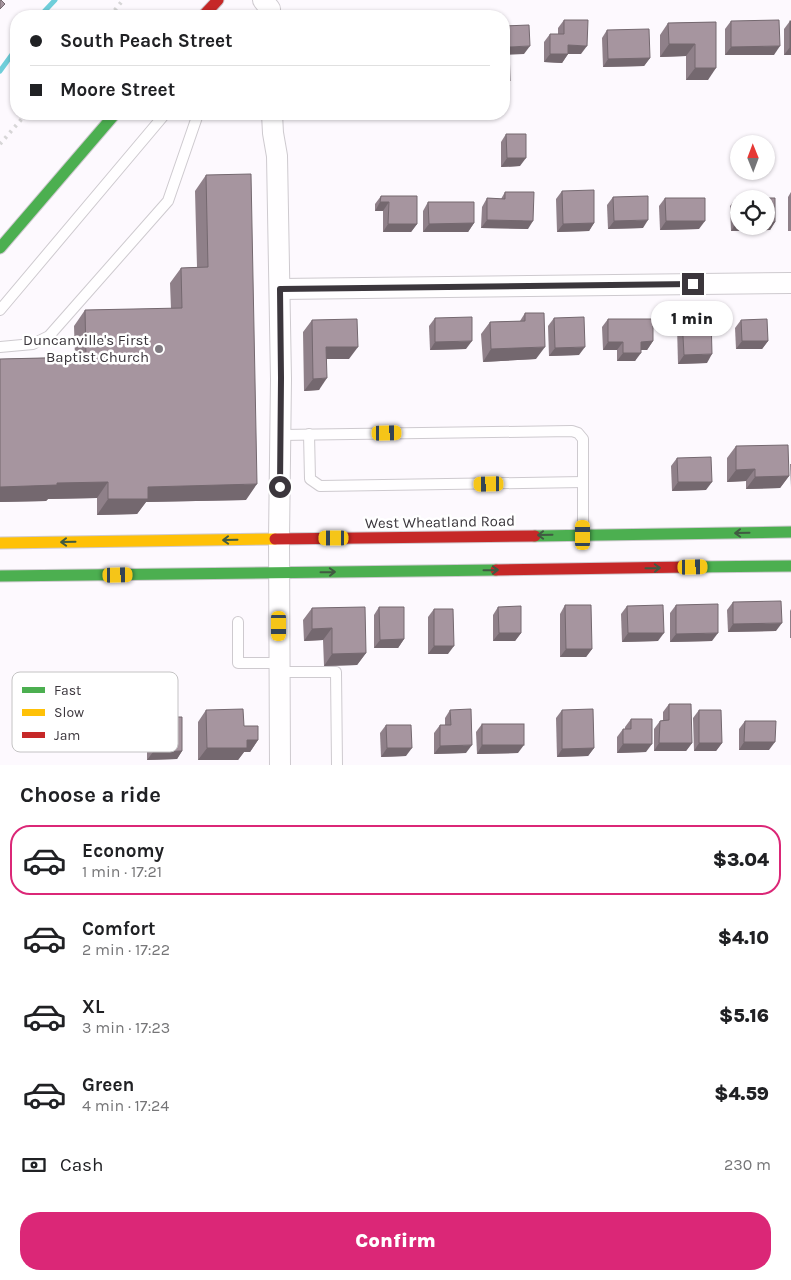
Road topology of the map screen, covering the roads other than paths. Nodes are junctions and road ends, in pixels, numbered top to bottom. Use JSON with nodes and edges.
{"nodes":[{"id":1,"x":218,"y":0,"type":"edge"},
{"id":2,"x":209,"y":10,"type":"edge"},
{"id":3,"x":110,"y":120,"type":"edge"},
{"id":4,"x":160,"y":120,"type":"edge"},
{"id":5,"x":196,"y":120,"type":"edge"},
{"id":6,"x":272,"y":120,"type":"edge"},
{"id":7,"x":0,"y":248,"type":"edge"},
{"id":8,"x":791,"y":283,"type":"edge"},
{"id":9,"x":280,"y":289,"type":"junction"},
{"id":10,"x":0,"y":310,"type":"edge"},
{"id":11,"x":0,"y":347,"type":"edge"},
{"id":12,"x":309,"y":434,"type":"junction"},
{"id":13,"x":281,"y":435,"type":"junction"},
{"id":14,"x":583,"y":482,"type":"junction"},
{"id":15,"x":791,"y":532,"type":"edge"},
{"id":16,"x":583,"y":535,"type":"junction"},
{"id":17,"x":279,"y":539,"type":"junction"},
{"id":18,"x":0,"y":543,"type":"edge"},
{"id":19,"x":791,"y":566,"type":"edge"},
{"id":20,"x":279,"y":572,"type":"junction"},
{"id":21,"x":0,"y":576,"type":"edge"},
{"id":22,"x":238,"y":622,"type":"dead end"},
{"id":23,"x":279,"y":667,"type":"junction"},
{"id":24,"x":280,"y":765,"type":"edge"},
{"id":25,"x":337,"y":765,"type":"edge"}],
"edges":[{"from":1,"to":2,"type":"main road"},
{"from":3,"to":7,"type":"main road"},
{"from":4,"to":10,"type":"lane"},
{"from":5,"to":11,"type":"lane"},
{"from":6,"to":9,"type":"street"},
{"from":8,"to":9,"type":"street"},
{"from":9,"to":13,"type":"street"},
{"from":12,"to":13,"type":"lane"},
{"from":12,"to":14,"type":"lane"},
{"from":12,"to":14,"type":"lane"},
{"from":13,"to":17,"type":"street"},
{"from":14,"to":16,"type":"lane"},
{"from":15,"to":16,"type":"main road","name":"West Wheatland Road","one_way":true},
{"from":16,"to":17,"type":"main road","name":"West Wheatland Road","one_way":true},
{"from":17,"to":18,"type":"main road","name":"West Wheatland Road","one_way":true},
{"from":17,"to":20,"type":"street"},
{"from":20,"to":19,"type":"main road","one_way":true},
{"from":20,"to":21,"type":"main road"},
{"from":20,"to":23,"type":"street"},
{"from":22,"to":23,"type":"lane"},
{"from":23,"to":24,"type":"street"},
{"from":23,"to":25,"type":"lane"}]}
